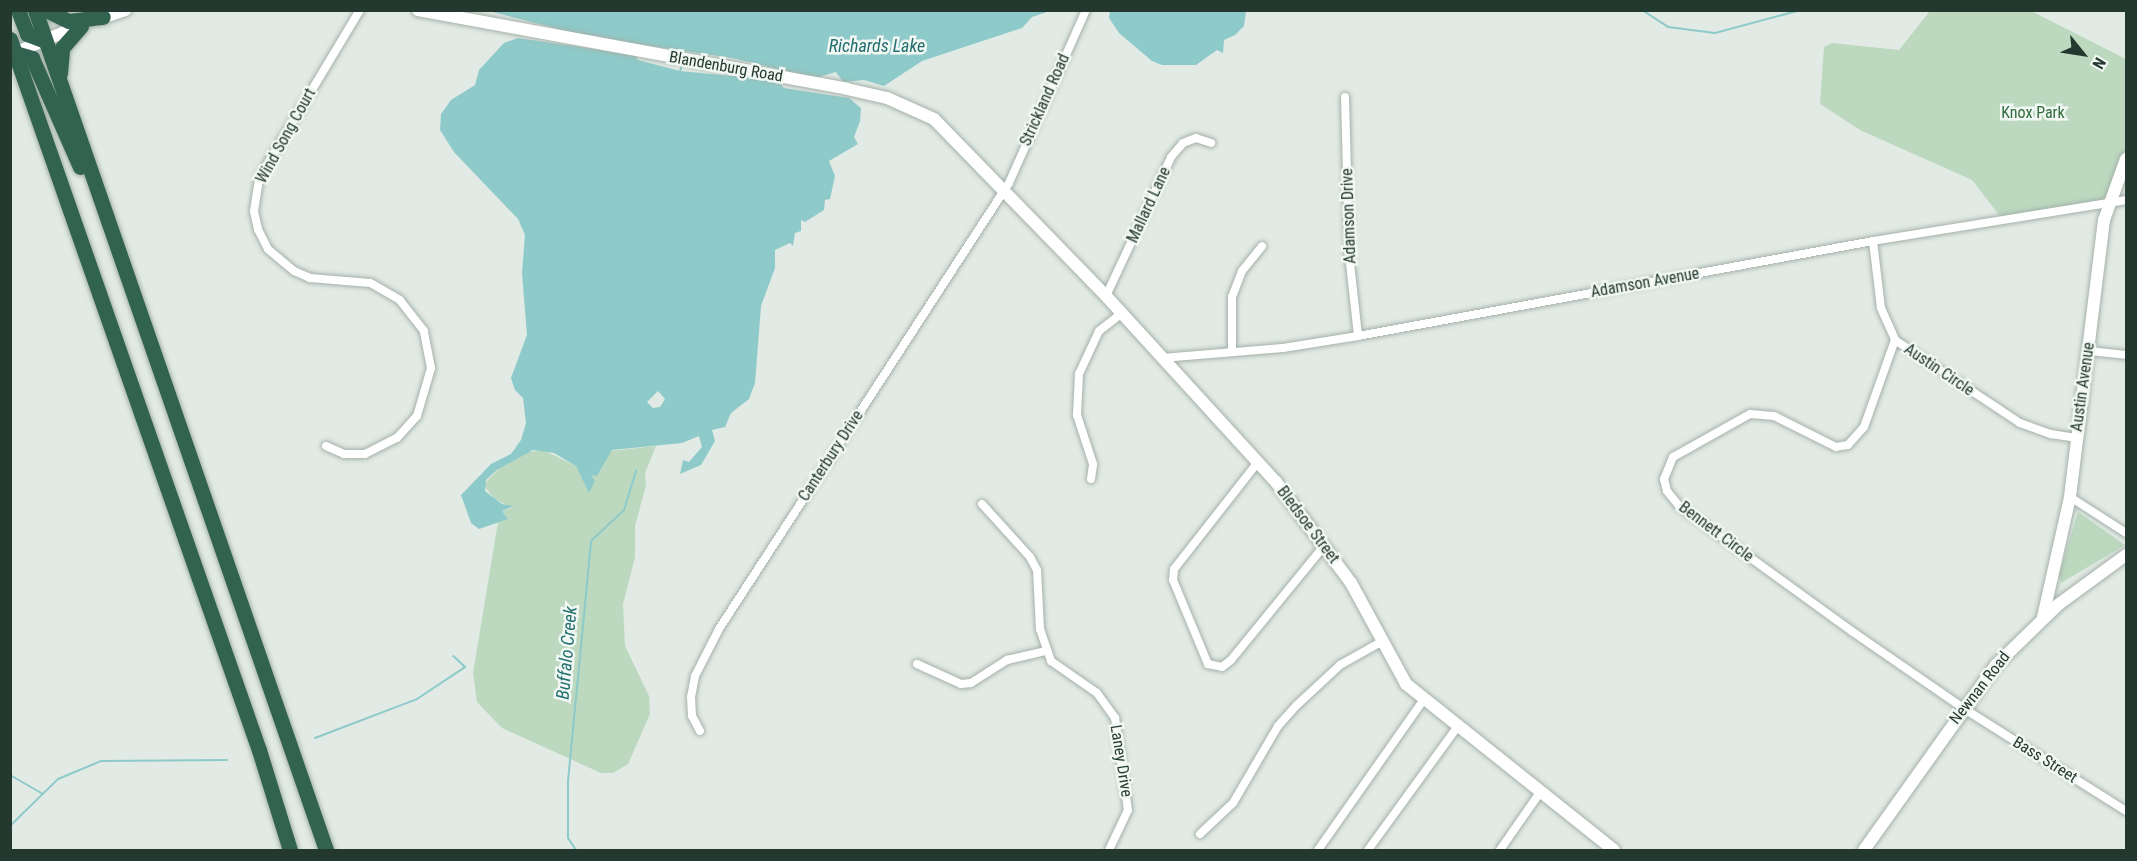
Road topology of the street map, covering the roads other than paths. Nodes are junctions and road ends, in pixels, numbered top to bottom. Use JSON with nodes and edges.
{"nodes":[{"id":1,"x":18,"y":10,"type":"edge"},
{"id":2,"x":34,"y":10,"type":"edge"},
{"id":3,"x":46,"y":10,"type":"edge"},
{"id":4,"x":125,"y":10,"type":"edge"},
{"id":5,"x":360,"y":10,"type":"edge"},
{"id":6,"x":418,"y":10,"type":"edge"},
{"id":7,"x":1086,"y":10,"type":"edge"},
{"id":8,"x":103,"y":17,"type":"junction"},
{"id":9,"x":81,"y":26,"type":"junction"},
{"id":10,"x":45,"y":40,"type":"junction"},
{"id":11,"x":12,"y":49,"type":"edge"},
{"id":12,"x":10,"y":80,"type":"edge"},
{"id":13,"x":61,"y":88,"type":"junction"},
{"id":14,"x":1345,"y":96,"type":"dead end"},
{"id":15,"x":33,"y":105,"type":"junction"},
{"id":16,"x":1211,"y":143,"type":"dead end"},
{"id":17,"x":2127,"y":159,"type":"edge"},
{"id":18,"x":1004,"y":189,"type":"junction"},
{"id":19,"x":2127,"y":200,"type":"edge"},
{"id":20,"x":2108,"y":203,"type":"junction"},
{"id":21,"x":109,"y":224,"type":"junction"},
{"id":22,"x":1874,"y":241,"type":"junction"},
{"id":23,"x":1262,"y":246,"type":"dead end"},
{"id":24,"x":1106,"y":296,"type":"junction"},
{"id":25,"x":1121,"y":314,"type":"junction"},
{"id":26,"x":1358,"y":336,"type":"junction"},
{"id":27,"x":1895,"y":340,"type":"junction"},
{"id":28,"x":2089,"y":351,"type":"junction"},
{"id":29,"x":1232,"y":352,"type":"junction"},
{"id":30,"x":2127,"y":356,"type":"edge"},
{"id":31,"x":1162,"y":358,"type":"junction"},
{"id":32,"x":2076,"y":438,"type":"junction"},
{"id":33,"x":326,"y":447,"type":"dead end"},
{"id":34,"x":1258,"y":462,"type":"junction"},
{"id":35,"x":1091,"y":479,"type":"dead end"},
{"id":36,"x":2070,"y":497,"type":"junction"},
{"id":37,"x":982,"y":504,"type":"dead end"},
{"id":38,"x":2127,"y":533,"type":"edge"},
{"id":39,"x":1323,"y":548,"type":"junction"},
{"id":40,"x":2127,"y":555,"type":"edge"},
{"id":41,"x":2043,"y":617,"type":"junction"},
{"id":42,"x":1383,"y":641,"type":"junction"},
{"id":43,"x":1045,"y":651,"type":"junction"},
{"id":44,"x":917,"y":664,"type":"dead end"},
{"id":45,"x":1424,"y":699,"type":"junction"},
{"id":46,"x":1963,"y":708,"type":"junction"},
{"id":47,"x":1458,"y":726,"type":"junction"},
{"id":48,"x":700,"y":731,"type":"dead end"},
{"id":49,"x":1541,"y":791,"type":"junction"},
{"id":50,"x":2127,"y":811,"type":"edge"},
{"id":51,"x":1200,"y":834,"type":"dead end"},
{"id":52,"x":290,"y":850,"type":"edge"},
{"id":53,"x":326,"y":850,"type":"edge"},
{"id":54,"x":1109,"y":850,"type":"edge"},
{"id":55,"x":1318,"y":850,"type":"edge"},
{"id":56,"x":1368,"y":850,"type":"edge"},
{"id":57,"x":1500,"y":850,"type":"edge"},
{"id":58,"x":1614,"y":850,"type":"edge"},
{"id":59,"x":1864,"y":850,"type":"edge"}],
"edges":[{"from":1,"to":10,"type":"highway"},
{"from":2,"to":10,"type":"highway"},
{"from":3,"to":8,"type":"highway"},
{"from":4,"to":8,"type":"street"},
{"from":5,"to":33,"type":"street","name":"Wind Song Court"},
{"from":6,"to":18,"type":"street","name":"Blandenburg Road"},
{"from":7,"to":18,"type":"street","name":"Strickland Road"},
{"from":8,"to":9,"type":"street"},
{"from":9,"to":10,"type":"street"},
{"from":9,"to":13,"type":"highway"},
{"from":10,"to":11,"type":"street"},
{"from":10,"to":13,"type":"highway"},
{"from":11,"to":15,"type":"highway"},
{"from":11,"to":21,"type":"highway"},
{"from":12,"to":15,"type":"highway"},
{"from":13,"to":21,"type":"highway"},
{"from":14,"to":26,"type":"street","name":"Adamson Drive"},
{"from":15,"to":52,"type":"highway"},
{"from":16,"to":24,"type":"street","name":"Mallard Lane"},
{"from":17,"to":20,"type":"street","name":"Austin Avenue"},
{"from":18,"to":24,"type":"street","name":"Bledsoe Street"},
{"from":18,"to":48,"type":"street","name":"Canterbury Drive"},
{"from":19,"to":20,"type":"street","name":"Adamson Avenue"},
{"from":20,"to":22,"type":"street","name":"Adamson Avenue"},
{"from":20,"to":28,"type":"street","name":"Austin Avenue"},
{"from":21,"to":53,"type":"highway"},
{"from":22,"to":26,"type":"street","name":"Adamson Avenue"},
{"from":22,"to":27,"type":"street","name":"Austin Circle"},
{"from":23,"to":29,"type":"street"},
{"from":24,"to":25,"type":"street","name":"Bledsoe Street"},
{"from":25,"to":31,"type":"street","name":"Bledsoe Street"},
{"from":25,"to":35,"type":"street"},
{"from":26,"to":29,"type":"street","name":"Adamson Avenue"},
{"from":27,"to":32,"type":"street","name":"Austin Circle"},
{"from":27,"to":46,"type":"street","name":"Bennett Circle"},
{"from":28,"to":30,"type":"street"},
{"from":28,"to":32,"type":"street","name":"Austin Avenue"},
{"from":29,"to":31,"type":"street","name":"Adamson Avenue"},
{"from":31,"to":34,"type":"street","name":"Bledsoe Street"},
{"from":32,"to":36,"type":"street","name":"Austin Avenue"},
{"from":34,"to":39,"type":"street","name":"Bledsoe Street"},
{"from":34,"to":39,"type":"street"},
{"from":36,"to":38,"type":"street"},
{"from":36,"to":41,"type":"street","name":"Austin Avenue"},
{"from":37,"to":43,"type":"street"},
{"from":39,"to":42,"type":"street","name":"Bledsoe Street"},
{"from":40,"to":41,"type":"street","name":"Newnan Road"},
{"from":41,"to":46,"type":"street","name":"Newnan Road"},
{"from":42,"to":45,"type":"street","name":"Bledsoe Street"},
{"from":42,"to":51,"type":"street"},
{"from":43,"to":44,"type":"street"},
{"from":43,"to":54,"type":"street","name":"Laney Drive"},
{"from":45,"to":47,"type":"street","name":"Bledsoe Street"},
{"from":45,"to":55,"type":"street"},
{"from":46,"to":50,"type":"street","name":"Bass Street"},
{"from":46,"to":59,"type":"street","name":"Newnan Road"},
{"from":47,"to":49,"type":"street","name":"Bledsoe Street"},
{"from":47,"to":56,"type":"street"},
{"from":49,"to":57,"type":"street"},
{"from":49,"to":58,"type":"street","name":"Bledsoe Street"}]}
